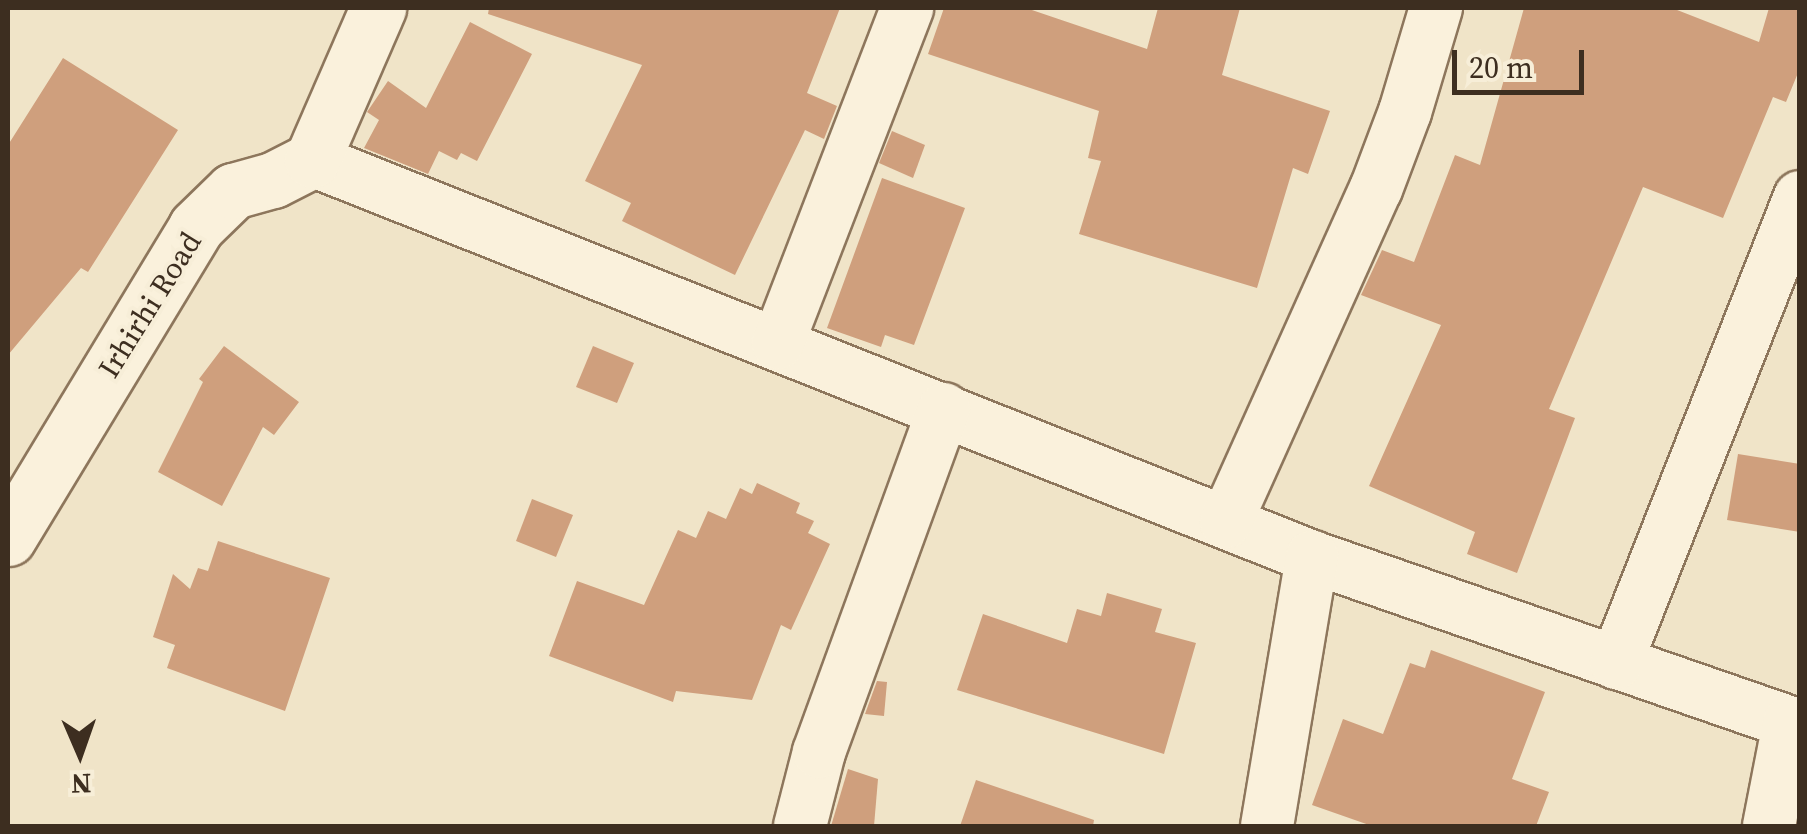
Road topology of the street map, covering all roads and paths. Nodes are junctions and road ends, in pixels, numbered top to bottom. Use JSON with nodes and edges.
{"nodes":[{"id":1,"x":378,"y":8,"type":"edge"},
{"id":2,"x":907,"y":8,"type":"edge"},
{"id":3,"x":1436,"y":8,"type":"edge"},
{"id":4,"x":312,"y":160,"type":"junction"},
{"id":5,"x":1800,"y":197,"type":"edge"},
{"id":6,"x":778,"y":344,"type":"junction"},
{"id":7,"x":944,"y":409,"type":"junction"},
{"id":8,"x":1226,"y":522,"type":"junction"},
{"id":9,"x":8,"y":538,"type":"edge"},
{"id":10,"x":1312,"y":557,"type":"junction"},
{"id":11,"x":1616,"y":663,"type":"junction"},
{"id":12,"x":1794,"y":724,"type":"edge"},
{"id":13,"x":800,"y":826,"type":"edge"},
{"id":14,"x":1266,"y":826,"type":"edge"},
{"id":15,"x":1769,"y":826,"type":"edge"}],
"edges":[{"from":1,"to":4,"type":"street"},
{"from":2,"to":6,"type":"street"},
{"from":3,"to":8,"type":"street"},
{"from":4,"to":6,"type":"street"},
{"from":4,"to":9,"type":"street","name":"Irhirhi Road"},
{"from":5,"to":11,"type":"street"},
{"from":6,"to":7,"type":"street"},
{"from":7,"to":8,"type":"street"},
{"from":7,"to":13,"type":"street"},
{"from":8,"to":10,"type":"street"},
{"from":10,"to":11,"type":"street"},
{"from":10,"to":14,"type":"street"},
{"from":11,"to":12,"type":"street"},
{"from":12,"to":15,"type":"street"}]}
